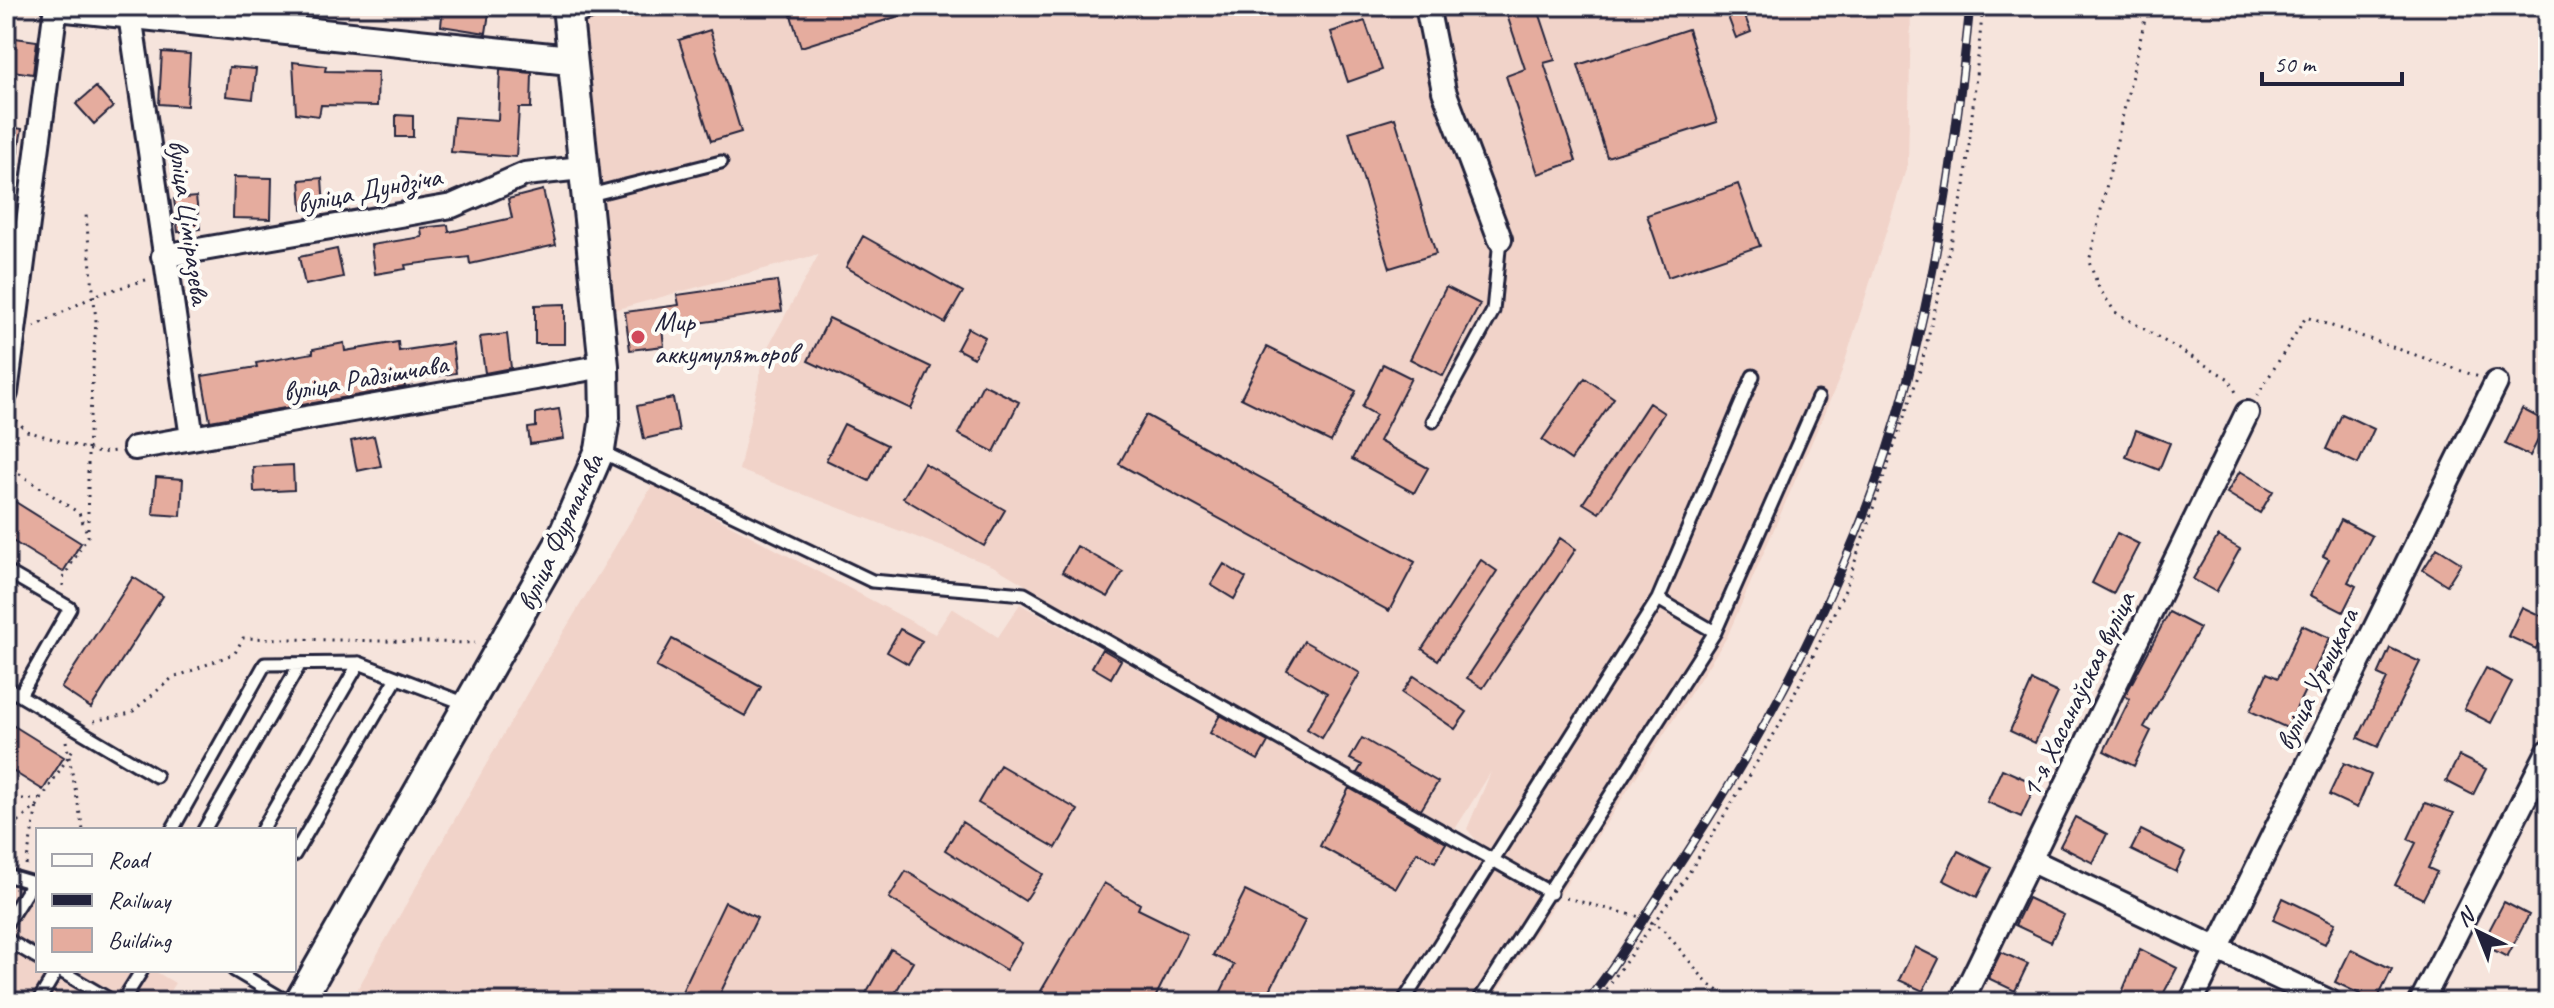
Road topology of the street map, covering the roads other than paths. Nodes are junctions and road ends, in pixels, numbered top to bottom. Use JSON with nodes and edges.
{"nodes":[{"id":1,"x":57,"y":6,"type":"edge"},
{"id":2,"x":609,"y":6,"type":"edge"},
{"id":3,"x":1427,"y":6,"type":"edge"},
{"id":4,"x":568,"y":13,"type":"edge"},
{"id":5,"x":130,"y":15,"type":"junction"},
{"id":6,"x":570,"y":60,"type":"junction"},
{"id":7,"x":721,"y":162,"type":"dead end"},
{"id":8,"x":582,"y":168,"type":"junction"},
{"id":9,"x":585,"y":196,"type":"junction"},
{"id":10,"x":1500,"y":239,"type":"joint"},
{"id":11,"x":165,"y":265,"type":"junction"},
{"id":12,"x":604,"y":366,"type":"junction"},
{"id":13,"x":1753,"y":376,"type":"dead end"},
{"id":14,"x":2496,"y":383,"type":"road end"},
{"id":15,"x":6,"y":393,"type":"edge"},
{"id":16,"x":1818,"y":398,"type":"dead end"},
{"id":17,"x":2247,"y":413,"type":"road end"},
{"id":18,"x":1433,"y":421,"type":"dead end"},
{"id":19,"x":192,"y":438,"type":"junction"},
{"id":20,"x":135,"y":448,"type":"road end"},
{"id":21,"x":600,"y":450,"type":"junction"},
{"id":22,"x":6,"y":571,"type":"edge"},
{"id":23,"x":1658,"y":599,"type":"junction"},
{"id":24,"x":1715,"y":632,"type":"junction"},
{"id":25,"x":359,"y":663,"type":"junction"},
{"id":26,"x":300,"y":664,"type":"junction"},
{"id":27,"x":397,"y":678,"type":"junction"},
{"id":28,"x":6,"y":687,"type":"edge"},
{"id":29,"x":20,"y":695,"type":"junction"},
{"id":30,"x":471,"y":705,"type":"junction"},
{"id":31,"x":2548,"y":752,"type":"edge"},
{"id":32,"x":156,"y":776,"type":"dead end"},
{"id":33,"x":173,"y":828,"type":"edge"},
{"id":34,"x":205,"y":828,"type":"edge"},
{"id":35,"x":263,"y":828,"type":"edge"},
{"id":36,"x":296,"y":852,"type":"edge"},
{"id":37,"x":2030,"y":860,"type":"junction"},
{"id":38,"x":1494,"y":861,"type":"junction"},
{"id":39,"x":6,"y":875,"type":"edge"},
{"id":40,"x":31,"y":882,"type":"edge"},
{"id":41,"x":1551,"y":893,"type":"junction"},
{"id":42,"x":6,"y":924,"type":"edge"},
{"id":43,"x":6,"y":939,"type":"edge"},
{"id":44,"x":2217,"y":947,"type":"junction"},
{"id":45,"x":36,"y":957,"type":"edge"},
{"id":46,"x":57,"y":972,"type":"edge"},
{"id":47,"x":62,"y":972,"type":"edge"},
{"id":48,"x":141,"y":972,"type":"edge"},
{"id":49,"x":237,"y":972,"type":"edge"},
{"id":50,"x":38,"y":1002,"type":"edge"},
{"id":51,"x":114,"y":1002,"type":"edge"},
{"id":52,"x":122,"y":1002,"type":"edge"},
{"id":53,"x":288,"y":1002,"type":"edge"},
{"id":54,"x":299,"y":1002,"type":"edge"},
{"id":55,"x":1403,"y":1002,"type":"edge"},
{"id":56,"x":1478,"y":1002,"type":"edge"},
{"id":57,"x":1961,"y":1002,"type":"edge"},
{"id":58,"x":2191,"y":1002,"type":"edge"},
{"id":59,"x":2330,"y":1002,"type":"edge"},
{"id":60,"x":2421,"y":1002,"type":"edge"}],
"edges":[{"from":1,"to":5,"type":"street"},
{"from":1,"to":15,"type":"street"},
{"from":2,"to":4,"type":"lane"},
{"from":3,"to":10,"type":"street"},
{"from":4,"to":6,"type":"street","name":"вуліца Фурманава"},
{"from":5,"to":6,"type":"street"},
{"from":5,"to":11,"type":"street","name":"вуліца Ціміразева"},
{"from":6,"to":8,"type":"street","name":"вуліца Фурманава"},
{"from":7,"to":9,"type":"lane"},
{"from":8,"to":9,"type":"street","name":"вуліца Фурманава"},
{"from":8,"to":11,"type":"street","name":"вуліца Дундзіча"},
{"from":9,"to":12,"type":"street","name":"вуліца Фурманава"},
{"from":10,"to":18,"type":"lane"},
{"from":11,"to":19,"type":"street","name":"вуліца Ціміразева"},
{"from":12,"to":19,"type":"street","name":"вуліца Радзішчава"},
{"from":12,"to":21,"type":"street","name":"вуліца Фурманава"},
{"from":13,"to":23,"type":"lane"},
{"from":14,"to":44,"type":"street","name":"вуліца Урыцкага"},
{"from":16,"to":24,"type":"lane"},
{"from":17,"to":37,"type":"street","name":"1-я Хасанаўская вуліца"},
{"from":19,"to":20,"type":"street","name":"вуліца Радзішчава"},
{"from":21,"to":30,"type":"street","name":"вуліца Фурманава"},
{"from":21,"to":38,"type":"lane"},
{"from":22,"to":29,"type":"lane"},
{"from":23,"to":24,"type":"lane"},
{"from":23,"to":38,"type":"lane"},
{"from":24,"to":41,"type":"lane"},
{"from":25,"to":26,"type":"lane"},
{"from":25,"to":27,"type":"lane"},
{"from":25,"to":35,"type":"lane"},
{"from":26,"to":33,"type":"lane"},
{"from":26,"to":34,"type":"lane"},
{"from":27,"to":30,"type":"lane"},
{"from":27,"to":36,"type":"lane"},
{"from":28,"to":29,"type":"lane"},
{"from":29,"to":32,"type":"lane"},
{"from":30,"to":54,"type":"street","name":"вуліца Фурманава"},
{"from":31,"to":60,"type":"street"},
{"from":37,"to":44,"type":"street"},
{"from":37,"to":57,"type":"street","name":"1-я Хасанаўская вуліца"},
{"from":38,"to":41,"type":"lane"},
{"from":38,"to":55,"type":"lane"},
{"from":39,"to":40,"type":"lane"},
{"from":40,"to":42,"type":"lane"},
{"from":41,"to":56,"type":"lane"},
{"from":43,"to":45,"type":"lane"},
{"from":44,"to":58,"type":"street","name":"вуліца Урыцкага"},
{"from":44,"to":59,"type":"street"},
{"from":46,"to":50,"type":"lane"},
{"from":47,"to":51,"type":"lane"},
{"from":48,"to":52,"type":"lane"},
{"from":49,"to":53,"type":"lane"}]}
